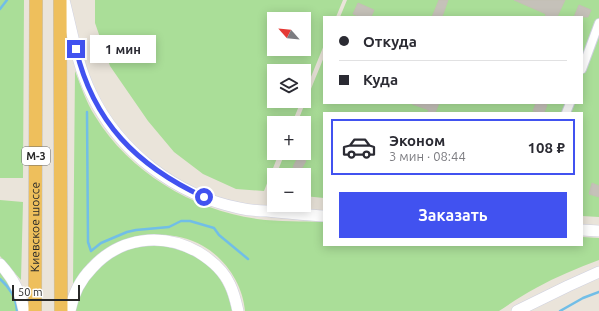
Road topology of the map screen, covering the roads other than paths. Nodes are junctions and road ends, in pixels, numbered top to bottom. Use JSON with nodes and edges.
{"nodes":[{"id":1,"x":36,"y":0,"type":"edge"},
{"id":2,"x":60,"y":0,"type":"edge"},
{"id":3,"x":64,"y":0,"type":"edge"},
{"id":4,"x":599,"y":23,"type":"edge"},
{"id":5,"x":583,"y":66,"type":"edge"},
{"id":6,"x":323,"y":216,"type":"edge"},
{"id":7,"x":583,"y":230,"type":"edge"},
{"id":8,"x":599,"y":231,"type":"edge"},
{"id":9,"x":0,"y":264,"type":"edge"},
{"id":10,"x":599,"y":272,"type":"edge"},
{"id":11,"x":519,"y":310,"type":"edge"},
{"id":12,"x":24,"y":311,"type":"edge"},
{"id":13,"x":35,"y":311,"type":"edge"},
{"id":14,"x":61,"y":311,"type":"edge"},
{"id":15,"x":70,"y":311,"type":"edge"},
{"id":16,"x":238,"y":311,"type":"edge"}],
"edges":[{"from":1,"to":13,"type":"highway","name":"Киевское шоссе","number":"М-3"},
{"from":2,"to":14,"type":"highway","number":"М-3"},
{"from":3,"to":6,"type":"main road"},
{"from":4,"to":5,"type":"street"},
{"from":7,"to":8,"type":"main road"},
{"from":9,"to":12,"type":"main road"},
{"from":10,"to":11,"type":"main road"},
{"from":15,"to":16,"type":"main road"}]}
